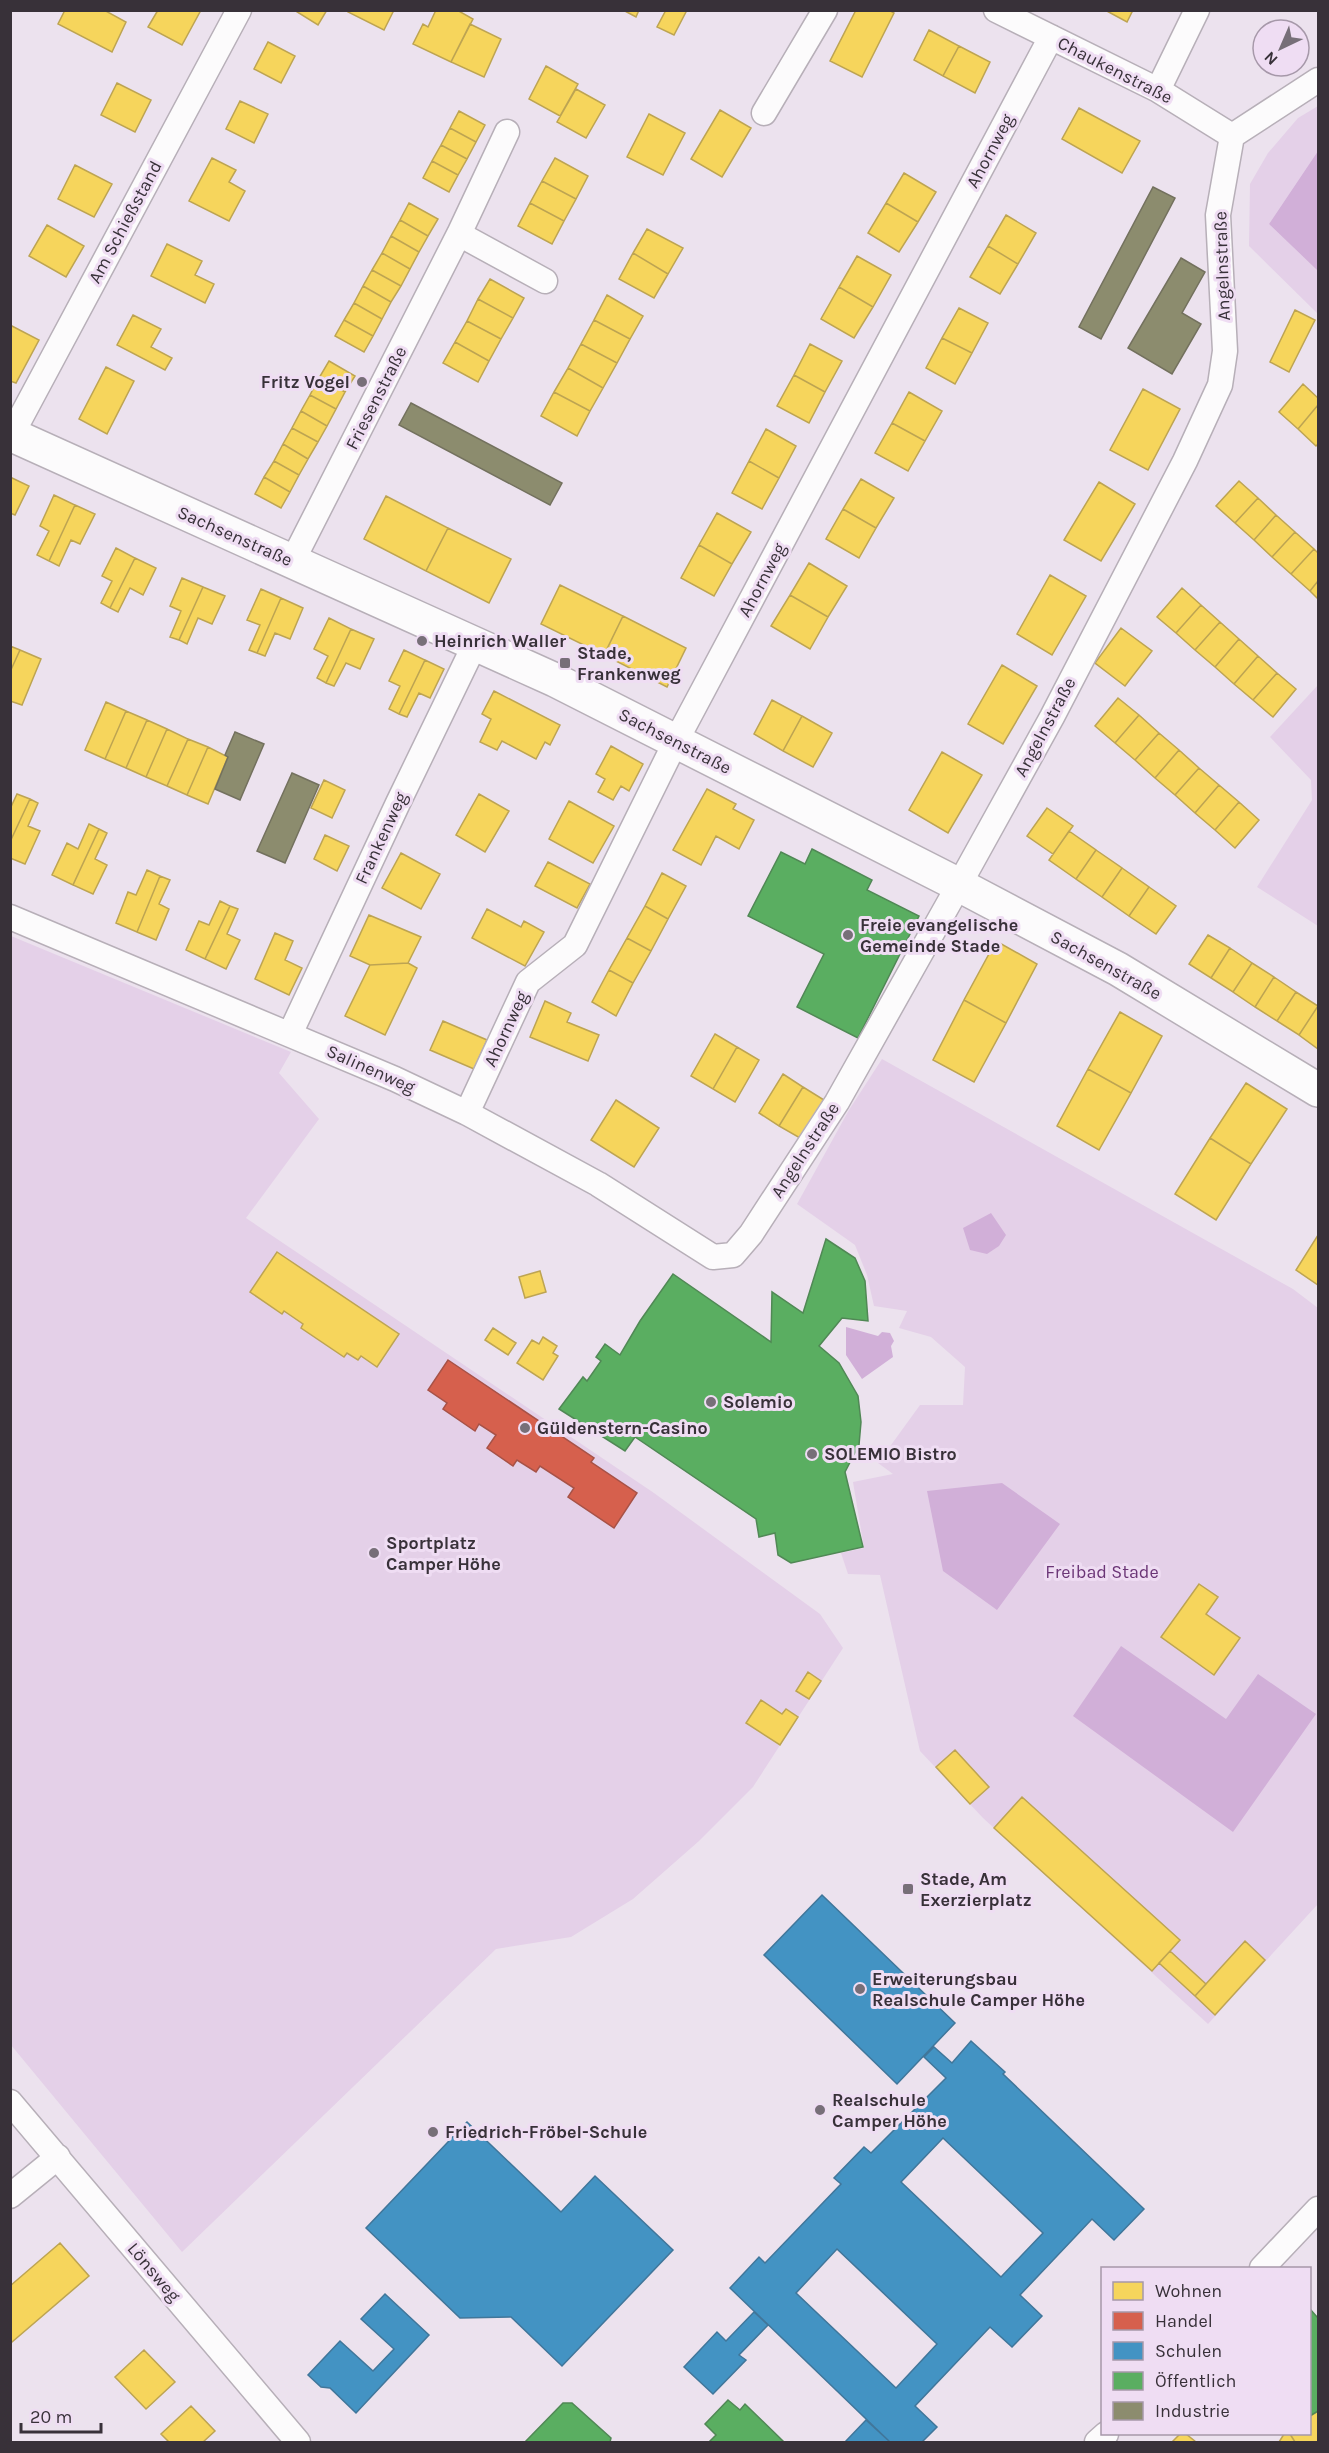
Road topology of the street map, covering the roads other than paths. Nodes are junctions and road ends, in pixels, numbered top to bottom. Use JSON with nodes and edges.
{"nodes":[{"id":1,"x":239,"y":10,"type":"edge"},
{"id":2,"x":825,"y":10,"type":"edge"},
{"id":3,"x":996,"y":10,"type":"edge"},
{"id":4,"x":1197,"y":10,"type":"edge"},
{"id":5,"x":1051,"y":37,"type":"junction"},
{"id":6,"x":1318,"y":80,"type":"edge"},
{"id":7,"x":1158,"y":90,"type":"junction"},
{"id":8,"x":764,"y":113,"type":"dead end"},
{"id":9,"x":507,"y":132,"type":"dead end"},
{"id":10,"x":1232,"y":136,"type":"junction"},
{"id":11,"x":459,"y":234,"type":"junction"},
{"id":12,"x":545,"y":281,"type":"dead end"},
{"id":13,"x":11,"y":434,"type":"edge"},
{"id":14,"x":292,"y":562,"type":"junction"},
{"id":15,"x":475,"y":644,"type":"junction"},
{"id":16,"x":676,"y":741,"type":"junction"},
{"id":17,"x":959,"y":885,"type":"junction"},
{"id":18,"x":10,"y":917,"type":"edge"},
{"id":19,"x":290,"y":1034,"type":"junction"},
{"id":20,"x":1318,"y":1089,"type":"edge"},
{"id":21,"x":467,"y":1113,"type":"junction"},
{"id":22,"x":712,"y":1257,"type":"joint"},
{"id":23,"x":10,"y":2102,"type":"edge"},
{"id":24,"x":58,"y":2157,"type":"junction"},
{"id":25,"x":10,"y":2196,"type":"edge"},
{"id":26,"x":1314,"y":2223,"type":"edge"},
{"id":27,"x":1263,"y":2267,"type":"edge"},
{"id":28,"x":298,"y":2442,"type":"edge"}],
"edges":[{"from":1,"to":13,"type":"street","name":"Am Schießstand"},
{"from":2,"to":8,"type":"street"},
{"from":3,"to":5,"type":"street","name":"Chaukenstraße"},
{"from":4,"to":7,"type":"street"},
{"from":5,"to":7,"type":"street","name":"Chaukenstraße"},
{"from":5,"to":16,"type":"street","name":"Ahornweg"},
{"from":6,"to":10,"type":"street"},
{"from":7,"to":10,"type":"street","name":"Chaukenstraße"},
{"from":9,"to":11,"type":"street","name":"Friesenstraße"},
{"from":10,"to":17,"type":"street","name":"Angelnstraße"},
{"from":11,"to":12,"type":"street"},
{"from":11,"to":14,"type":"street","name":"Friesenstraße"},
{"from":13,"to":14,"type":"street","name":"Sachsenstraße"},
{"from":14,"to":15,"type":"street","name":"Sachsenstraße"},
{"from":15,"to":16,"type":"street","name":"Sachsenstraße"},
{"from":15,"to":19,"type":"street","name":"Frankenweg"},
{"from":16,"to":17,"type":"street","name":"Sachsenstraße"},
{"from":16,"to":21,"type":"street","name":"Ahornweg"},
{"from":17,"to":20,"type":"street","name":"Sachsenstraße"},
{"from":17,"to":22,"type":"street","name":"Angelnstraße"},
{"from":18,"to":19,"type":"street","name":"Salinenweg"},
{"from":19,"to":21,"type":"street","name":"Salinenweg"},
{"from":21,"to":22,"type":"street","name":"Salinenweg"},
{"from":23,"to":24,"type":"street","name":"Lönsweg"},
{"from":24,"to":25,"type":"street"},
{"from":24,"to":28,"type":"street","name":"Lönsweg"},
{"from":26,"to":27,"type":"street"}]}
